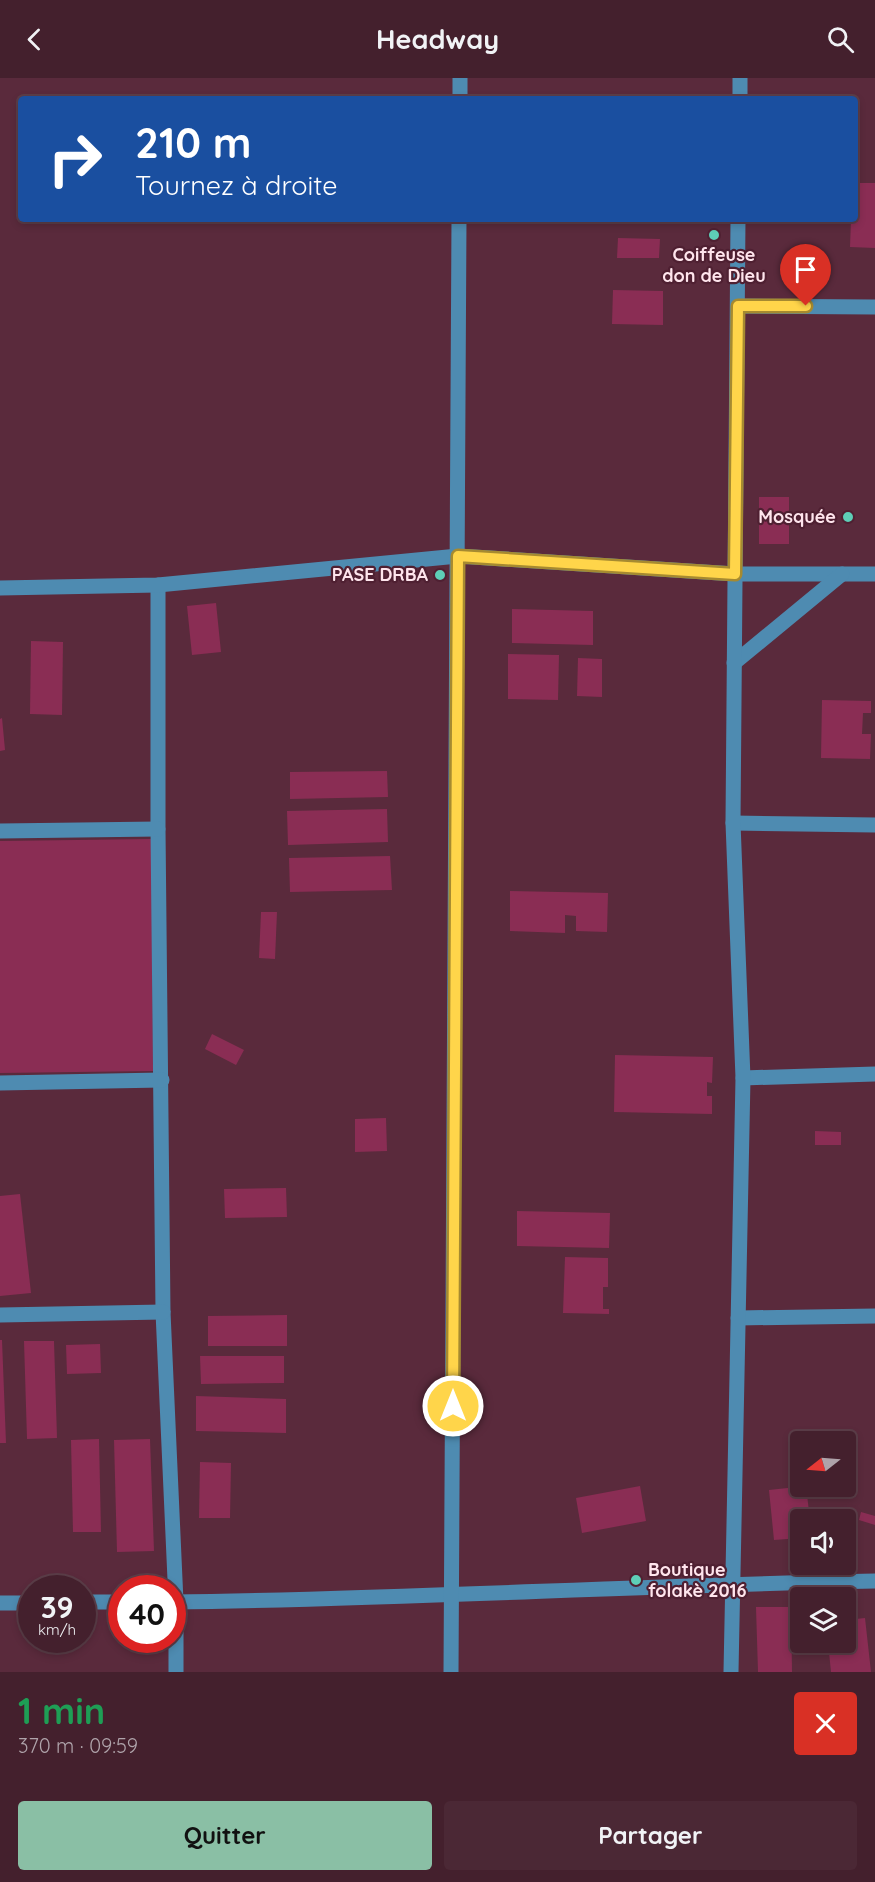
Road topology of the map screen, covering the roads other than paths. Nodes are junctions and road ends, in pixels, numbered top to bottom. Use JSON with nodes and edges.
{"nodes":[{"id":1,"x":460,"y":78,"type":"edge"},
{"id":2,"x":740,"y":78,"type":"edge"},
{"id":3,"x":460,"y":96,"type":"edge"},
{"id":4,"x":740,"y":96,"type":"edge"},
{"id":5,"x":459,"y":222,"type":"edge"},
{"id":6,"x":738,"y":222,"type":"edge"},
{"id":7,"x":738,"y":306,"type":"junction"},
{"id":8,"x":875,"y":307,"type":"edge"},
{"id":9,"x":458,"y":556,"type":"junction"},
{"id":10,"x":735,"y":574,"type":"junction"},
{"id":11,"x":842,"y":574,"type":"junction"},
{"id":12,"x":875,"y":574,"type":"edge"},
{"id":13,"x":158,"y":585,"type":"junction"},
{"id":14,"x":0,"y":588,"type":"edge"},
{"id":15,"x":734,"y":663,"type":"junction"},
{"id":16,"x":733,"y":823,"type":"junction"},
{"id":17,"x":875,"y":825,"type":"edge"},
{"id":18,"x":158,"y":829,"type":"junction"},
{"id":19,"x":0,"y":831,"type":"edge"},
{"id":20,"x":875,"y":1074,"type":"edge"},
{"id":21,"x":743,"y":1078,"type":"junction"},
{"id":22,"x":162,"y":1080,"type":"junction"},
{"id":23,"x":0,"y":1083,"type":"edge"},
{"id":24,"x":164,"y":1312,"type":"junction"},
{"id":25,"x":0,"y":1315,"type":"edge"},
{"id":26,"x":875,"y":1316,"type":"edge"},
{"id":27,"x":738,"y":1318,"type":"junction"},
{"id":28,"x":173,"y":1575,"type":"edge"},
{"id":29,"x":875,"y":1581,"type":"edge"},
{"id":30,"x":733,"y":1584,"type":"junction"},
{"id":31,"x":452,"y":1595,"type":"junction"},
{"id":32,"x":186,"y":1602,"type":"edge"},
{"id":33,"x":0,"y":1603,"type":"edge"},
{"id":34,"x":18,"y":1603,"type":"edge"},
{"id":35,"x":175,"y":1653,"type":"edge"},
{"id":36,"x":176,"y":1672,"type":"edge"},
{"id":37,"x":451,"y":1672,"type":"edge"},
{"id":38,"x":731,"y":1672,"type":"edge"}],
"edges":[{"from":1,"to":3,"type":"street"},
{"from":2,"to":4,"type":"street"},
{"from":5,"to":9,"type":"street"},
{"from":6,"to":7,"type":"street"},
{"from":7,"to":8,"type":"street"},
{"from":7,"to":10,"type":"street"},
{"from":9,"to":10,"type":"street"},
{"from":9,"to":13,"type":"street"},
{"from":9,"to":31,"type":"street"},
{"from":10,"to":11,"type":"street"},
{"from":10,"to":15,"type":"street"},
{"from":11,"to":12,"type":"street"},
{"from":11,"to":15,"type":"street"},
{"from":13,"to":14,"type":"street"},
{"from":13,"to":18,"type":"street"},
{"from":15,"to":16,"type":"street"},
{"from":16,"to":17,"type":"street"},
{"from":16,"to":21,"type":"street"},
{"from":18,"to":19,"type":"street"},
{"from":18,"to":22,"type":"street"},
{"from":20,"to":21,"type":"street"},
{"from":21,"to":27,"type":"street"},
{"from":22,"to":23,"type":"street"},
{"from":22,"to":24,"type":"street"},
{"from":24,"to":25,"type":"street"},
{"from":24,"to":28,"type":"street"},
{"from":26,"to":27,"type":"street"},
{"from":27,"to":30,"type":"street"},
{"from":29,"to":30,"type":"street"},
{"from":30,"to":31,"type":"street"},
{"from":30,"to":38,"type":"street"},
{"from":31,"to":32,"type":"street"},
{"from":31,"to":37,"type":"street"},
{"from":33,"to":34,"type":"street"},
{"from":35,"to":36,"type":"street"}]}
